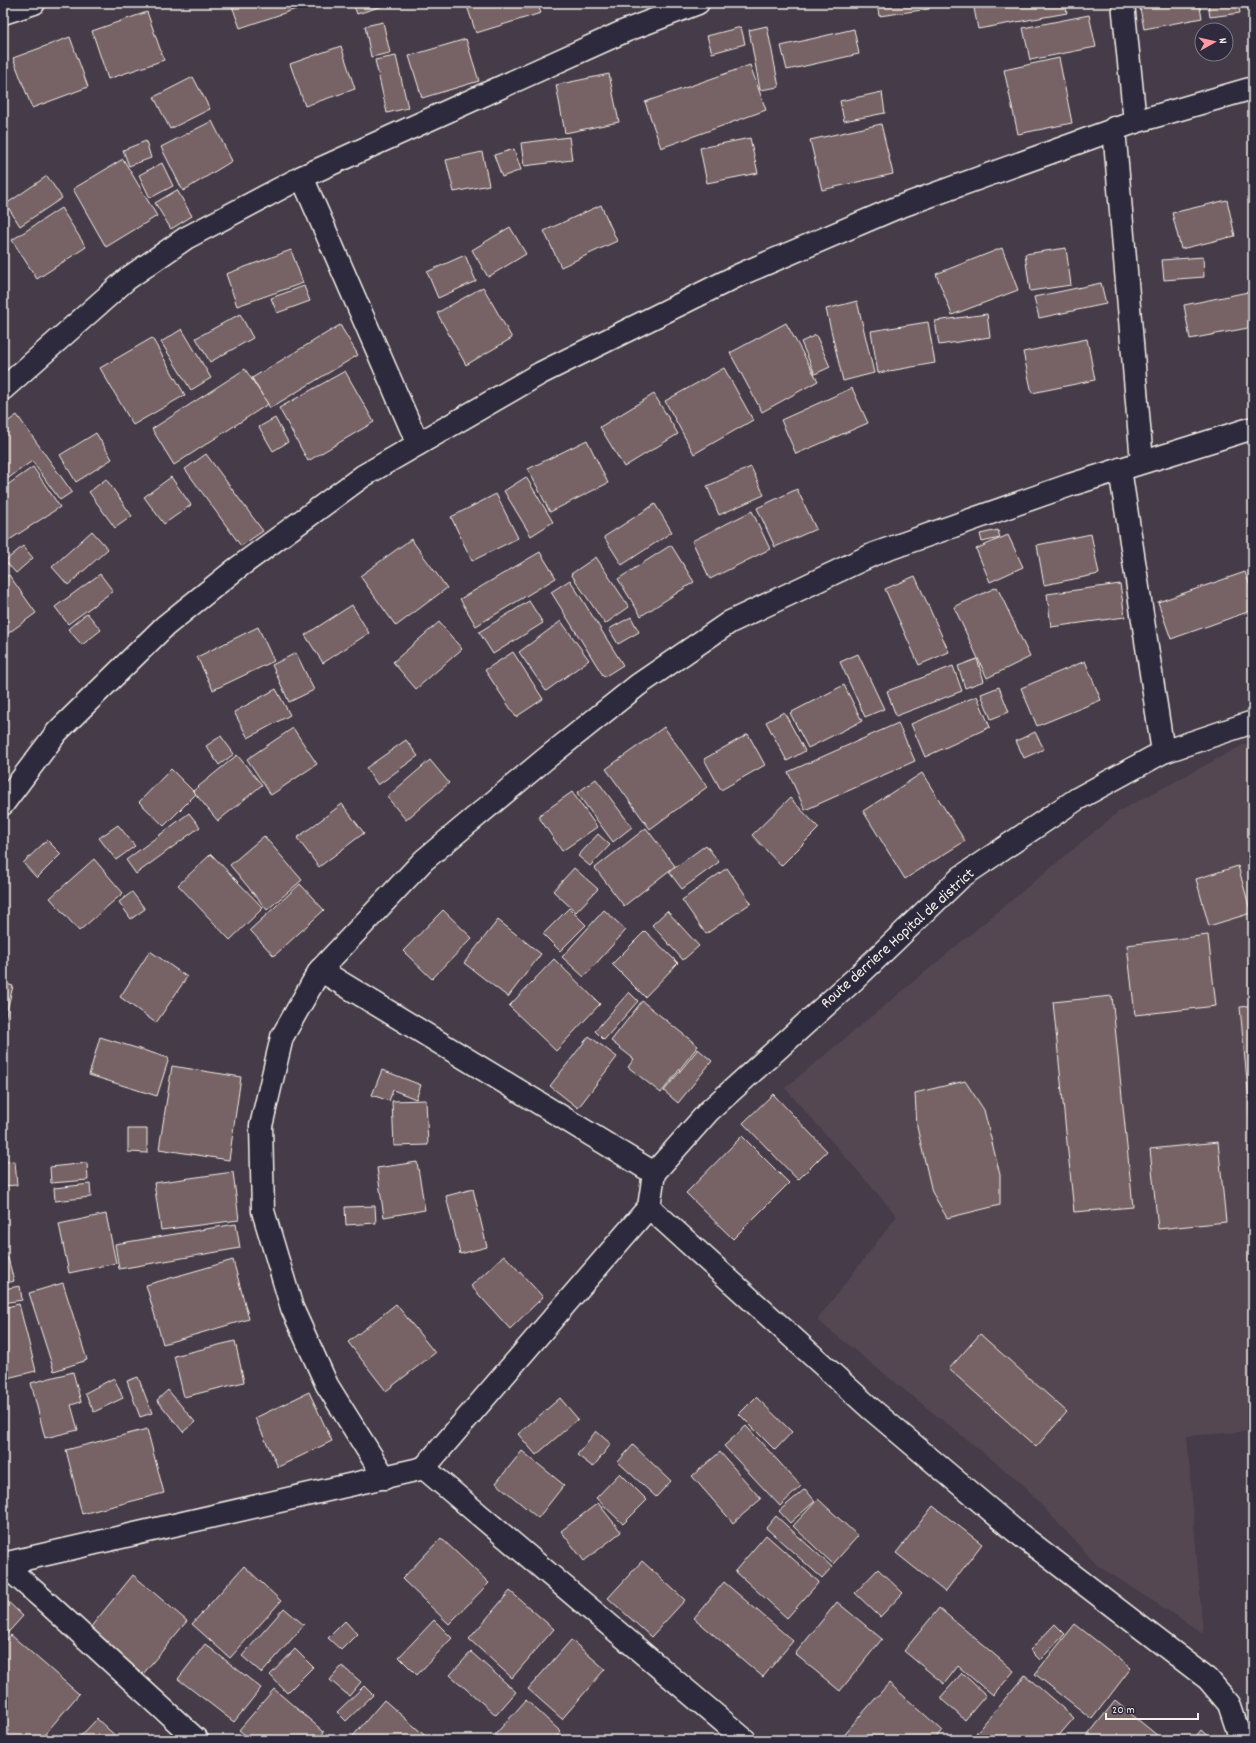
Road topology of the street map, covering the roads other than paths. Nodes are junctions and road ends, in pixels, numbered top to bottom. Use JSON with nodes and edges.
{"nodes":[{"id":1,"x":34,"y":3,"type":"edge"},
{"id":2,"x":698,"y":3,"type":"edge"},
{"id":3,"x":1123,"y":3,"type":"edge"},
{"id":4,"x":3,"y":13,"type":"edge"},
{"id":5,"x":1253,"y":88,"type":"edge"},
{"id":6,"x":1134,"y":122,"type":"junction"},
{"id":7,"x":1114,"y":128,"type":"junction"},
{"id":8,"x":302,"y":177,"type":"junction"},
{"id":9,"x":3,"y":389,"type":"edge"},
{"id":10,"x":1253,"y":428,"type":"edge"},
{"id":11,"x":418,"y":444,"type":"junction"},
{"id":12,"x":1142,"y":462,"type":"junction"},
{"id":13,"x":1120,"y":469,"type":"junction"},
{"id":14,"x":1253,"y":722,"type":"edge"},
{"id":15,"x":1163,"y":752,"type":"junction"},
{"id":16,"x":3,"y":804,"type":"edge"},
{"id":17,"x":320,"y":970,"type":"junction"},
{"id":18,"x":654,"y":1173,"type":"junction"},
{"id":19,"x":649,"y":1207,"type":"junction"},
{"id":20,"x":424,"y":1468,"type":"junction"},
{"id":21,"x":385,"y":1478,"type":"junction"},
{"id":22,"x":3,"y":1564,"type":"edge"},
{"id":23,"x":197,"y":1740,"type":"edge"},
{"id":24,"x":745,"y":1740,"type":"edge"},
{"id":25,"x":1240,"y":1740,"type":"edge"}],
"edges":[{"from":1,"to":4,"type":"street"},
{"from":2,"to":8,"type":"street"},
{"from":3,"to":6,"type":"street"},
{"from":5,"to":6,"type":"street"},
{"from":6,"to":7,"type":"street"},
{"from":7,"to":11,"type":"street"},
{"from":7,"to":12,"type":"street"},
{"from":8,"to":9,"type":"street"},
{"from":8,"to":11,"type":"street"},
{"from":10,"to":12,"type":"street"},
{"from":11,"to":16,"type":"street"},
{"from":12,"to":13,"type":"street"},
{"from":13,"to":15,"type":"street"},
{"from":13,"to":17,"type":"street"},
{"from":14,"to":15,"type":"street","name":"Route derriere Hopital de district"},
{"from":15,"to":18,"type":"street","name":"Route derriere Hopital de district"},
{"from":17,"to":18,"type":"street"},
{"from":17,"to":21,"type":"street"},
{"from":18,"to":19,"type":"street"},
{"from":19,"to":20,"type":"street"},
{"from":19,"to":25,"type":"street"},
{"from":20,"to":21,"type":"street"},
{"from":20,"to":24,"type":"street"},
{"from":21,"to":22,"type":"street"},
{"from":22,"to":23,"type":"street"}]}
